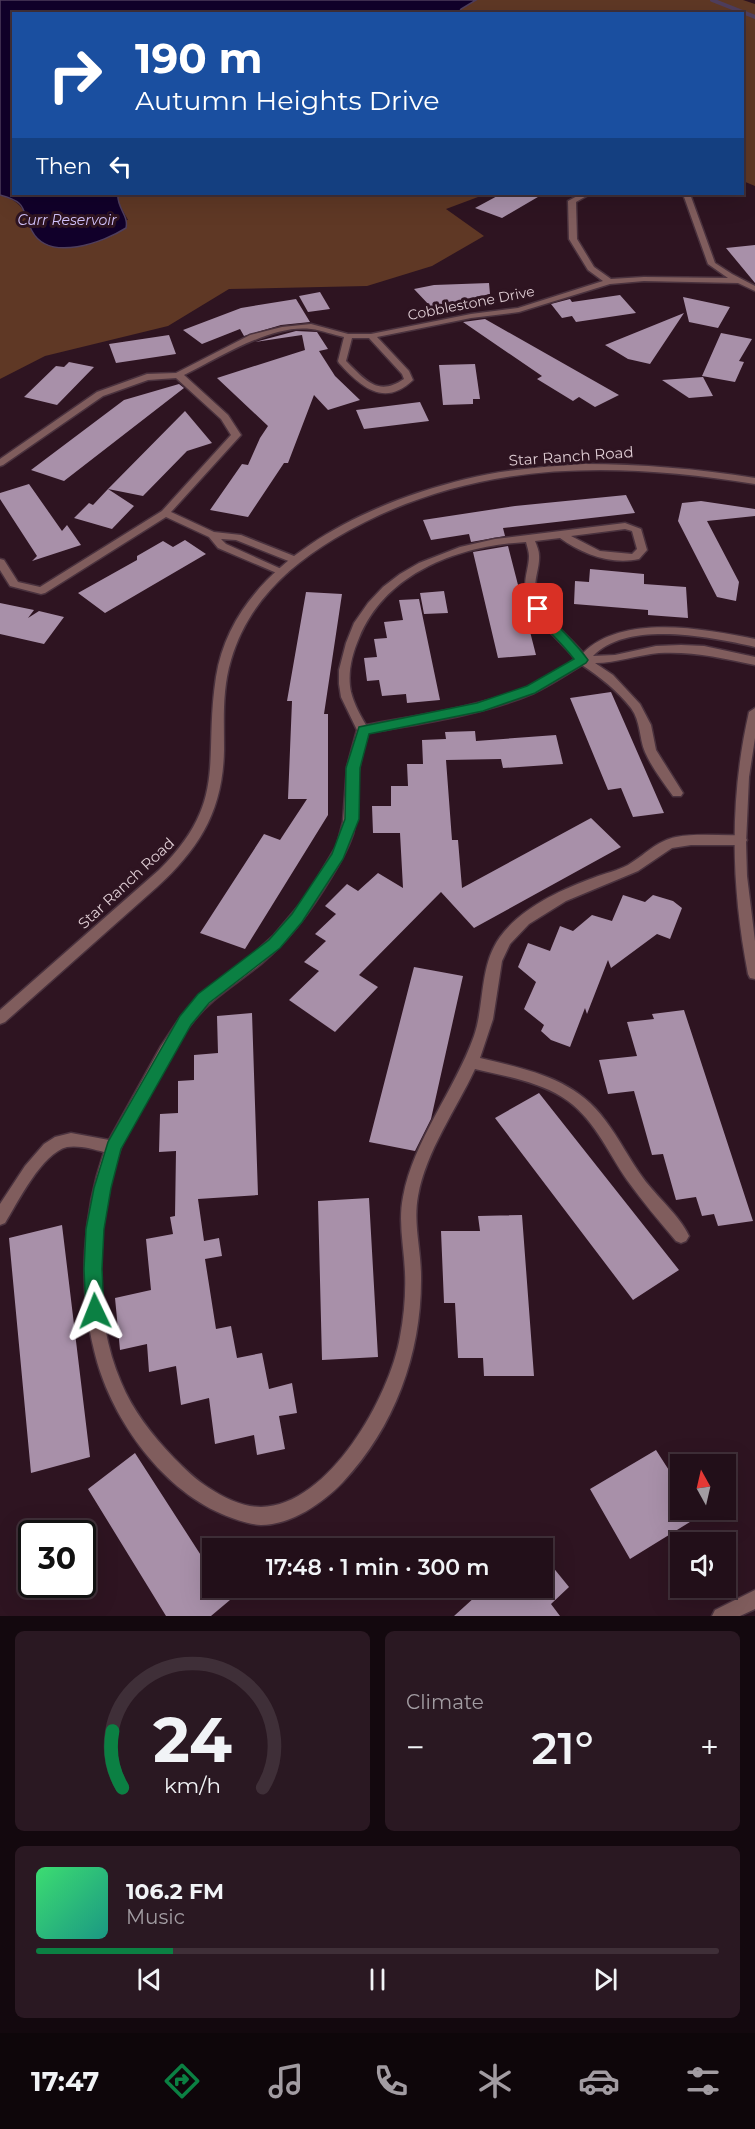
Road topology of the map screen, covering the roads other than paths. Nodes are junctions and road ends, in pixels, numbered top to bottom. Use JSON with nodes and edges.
{"nodes":[{"id":1,"x":584,"y":195,"type":"edge"},
{"id":2,"x":687,"y":195,"type":"edge"},
{"id":3,"x":739,"y":281,"type":"junction"},
{"id":4,"x":609,"y":282,"type":"junction"},
{"id":5,"x":755,"y":289,"type":"edge"},
{"id":6,"x":348,"y":336,"type":"junction"},
{"id":7,"x":371,"y":336,"type":"junction"},
{"id":8,"x":178,"y":375,"type":"junction"},
{"id":9,"x":0,"y":463,"type":"edge"},
{"id":10,"x":755,"y":481,"type":"edge"},
{"id":11,"x":165,"y":513,"type":"junction"},
{"id":12,"x":213,"y":535,"type":"junction"},
{"id":13,"x":563,"y":535,"type":"junction"},
{"id":14,"x":530,"y":539,"type":"junction"},
{"id":15,"x":295,"y":560,"type":"junction"},
{"id":16,"x":0,"y":562,"type":"edge"},
{"id":17,"x":283,"y":572,"type":"junction"},
{"id":18,"x":755,"y":643,"type":"edge"},
{"id":19,"x":582,"y":660,"type":"junction"},
{"id":20,"x":755,"y":661,"type":"edge"},
{"id":21,"x":755,"y":712,"type":"edge"},
{"id":22,"x":363,"y":730,"type":"junction"},
{"id":23,"x":677,"y":793,"type":"dead end"},
{"id":24,"x":741,"y":840,"type":"junction"},
{"id":25,"x":755,"y":974,"type":"edge"},
{"id":26,"x":0,"y":1018,"type":"edge"},
{"id":27,"x":473,"y":1062,"type":"junction"},
{"id":28,"x":113,"y":1147,"type":"junction"},
{"id":29,"x":0,"y":1218,"type":"edge"},
{"id":30,"x":681,"y":1236,"type":"dead end"},
{"id":31,"x":755,"y":1599,"type":"edge"},
{"id":32,"x":721,"y":1616,"type":"edge"}],
"edges":[{"from":1,"to":4,"type":"street"},
{"from":2,"to":3,"type":"street","name":"Cobblestone Drive"},
{"from":3,"to":4,"type":"street","name":"Cobblestone Drive"},
{"from":3,"to":5,"type":"street","name":"Cobblestone Drive"},
{"from":4,"to":7,"type":"street","name":"Cobblestone Drive"},
{"from":6,"to":7,"type":"street","name":"Cobblestone Drive"},
{"from":6,"to":7,"type":"street"},
{"from":6,"to":8,"type":"street","name":"Cobblestone Drive"},
{"from":8,"to":9,"type":"street","name":"Cobblestone Drive"},
{"from":8,"to":11,"type":"street"},
{"from":10,"to":15,"type":"street","name":"Star Ranch Road"},
{"from":11,"to":12,"type":"street"},
{"from":11,"to":16,"type":"street"},
{"from":12,"to":15,"type":"street"},
{"from":12,"to":17,"type":"street"},
{"from":13,"to":13,"type":"street"},
{"from":13,"to":14,"type":"street"},
{"from":14,"to":19,"type":"street"},
{"from":14,"to":22,"type":"street"},
{"from":15,"to":17,"type":"street","name":"Star Ranch Road"},
{"from":17,"to":26,"type":"street","name":"Star Ranch Road"},
{"from":18,"to":19,"type":"street"},
{"from":19,"to":20,"type":"street"},
{"from":19,"to":22,"type":"street"},
{"from":19,"to":23,"type":"street"},
{"from":21,"to":24,"type":"street"},
{"from":22,"to":28,"type":"street"},
{"from":24,"to":25,"type":"street"},
{"from":24,"to":27,"type":"street"},
{"from":27,"to":28,"type":"street"},
{"from":27,"to":30,"type":"street"},
{"from":28,"to":29,"type":"street"},
{"from":31,"to":32,"type":"street"}]}
